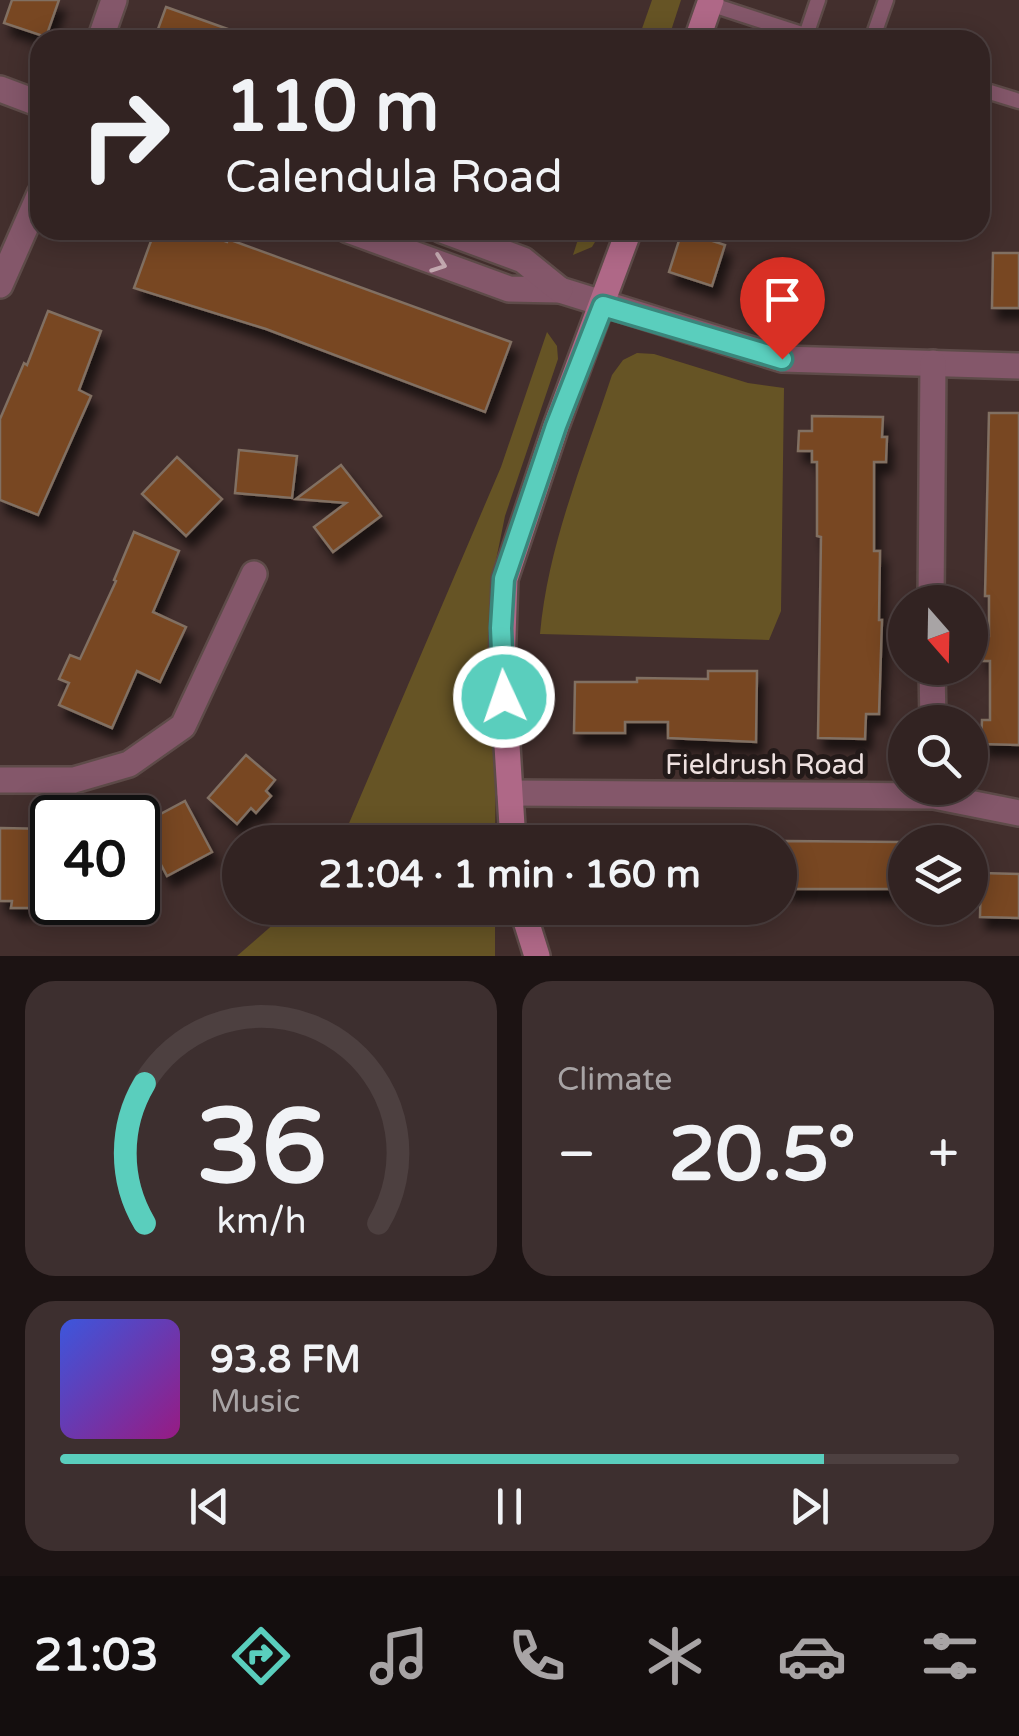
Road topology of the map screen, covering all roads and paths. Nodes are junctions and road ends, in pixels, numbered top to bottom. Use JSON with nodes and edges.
{"nodes":[{"id":1,"x":114,"y":0,"type":"edge"},
{"id":2,"x":818,"y":0,"type":"edge"},
{"id":3,"x":886,"y":0,"type":"edge"},
{"id":4,"x":711,"y":2,"type":"edge"},
{"id":5,"x":104,"y":30,"type":"edge"},
{"id":6,"x":701,"y":30,"type":"edge"},
{"id":7,"x":790,"y":30,"type":"edge"},
{"id":8,"x":814,"y":30,"type":"edge"},
{"id":9,"x":876,"y":30,"type":"edge"},
{"id":10,"x":0,"y":89,"type":"edge"},
{"id":11,"x":990,"y":92,"type":"edge"},
{"id":12,"x":30,"y":100,"type":"edge"},
{"id":13,"x":1019,"y":102,"type":"edge"},
{"id":14,"x":30,"y":217,"type":"edge"},
{"id":15,"x":375,"y":240,"type":"edge"},
{"id":16,"x":469,"y":240,"type":"edge"},
{"id":17,"x":626,"y":240,"type":"edge"},
{"id":18,"x":0,"y":285,"type":"edge"},
{"id":19,"x":560,"y":290,"type":"junction"},
{"id":20,"x":603,"y":306,"type":"junction"},
{"id":21,"x":933,"y":363,"type":"junction"},
{"id":22,"x":1019,"y":366,"type":"edge"},
{"id":23,"x":254,"y":574,"type":"dead end"},
{"id":24,"x":931,"y":585,"type":"edge"},
{"id":25,"x":0,"y":780,"type":"edge"},
{"id":26,"x":888,"y":792,"type":"edge"},
{"id":27,"x":510,"y":793,"type":"junction"},
{"id":28,"x":987,"y":805,"type":"edge"},
{"id":29,"x":1019,"y":813,"type":"edge"},
{"id":30,"x":512,"y":825,"type":"edge"},
{"id":31,"x":527,"y":925,"type":"edge"},
{"id":32,"x":537,"y":956,"type":"edge"}],
"edges":[{"from":1,"to":5,"type":"street"},
{"from":2,"to":8,"type":"lane"},
{"from":3,"to":9,"type":"lane"},
{"from":4,"to":6,"type":"street"},
{"from":4,"to":7,"type":"lane"},
{"from":10,"to":12,"type":"street"},
{"from":11,"to":13,"type":"lane"},
{"from":14,"to":18,"type":"street"},
{"from":15,"to":19,"type":"street","one_way":true},
{"from":16,"to":19,"type":"street"},
{"from":17,"to":20,"type":"street"},
{"from":19,"to":20,"type":"street"},
{"from":20,"to":21,"type":"street"},
{"from":20,"to":27,"type":"street"},
{"from":21,"to":22,"type":"street"},
{"from":21,"to":24,"type":"street"},
{"from":23,"to":25,"type":"street"},
{"from":26,"to":27,"type":"street","name":"Fieldrush Road"},
{"from":27,"to":30,"type":"street"},
{"from":28,"to":29,"type":"street","name":"Fieldrush Road"},
{"from":31,"to":32,"type":"street"}]}
